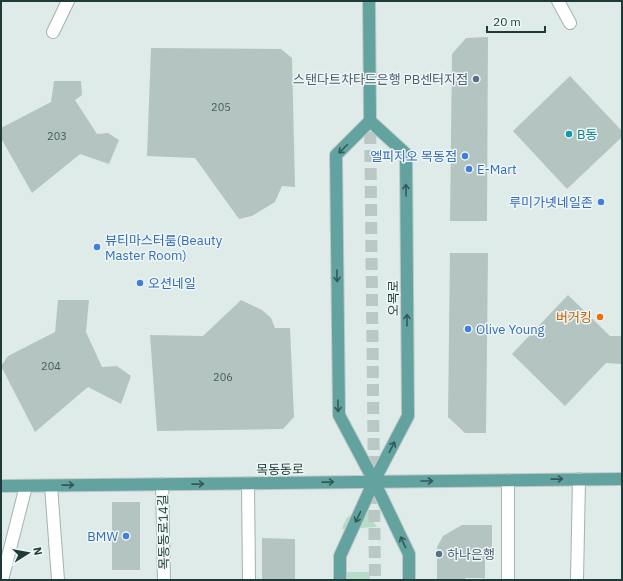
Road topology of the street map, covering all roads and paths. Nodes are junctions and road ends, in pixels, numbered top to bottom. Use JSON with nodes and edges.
{"nodes":[{"id":1,"x":68,"y":1,"type":"edge"},
{"id":2,"x":369,"y":1,"type":"edge"},
{"id":3,"x":558,"y":1,"type":"edge"},
{"id":4,"x":570,"y":23,"type":"dead end"},
{"id":5,"x":53,"y":32,"type":"dead end"},
{"id":6,"x":370,"y":121,"type":"junction"},
{"id":7,"x":579,"y":479,"type":"junction"},
{"id":8,"x":622,"y":479,"type":"edge"},
{"id":9,"x":508,"y":480,"type":"junction"},
{"id":10,"x":374,"y":481,"type":"junction"},
{"id":11,"x":248,"y":483,"type":"junction"},
{"id":12,"x":162,"y":484,"type":"junction"},
{"id":13,"x":1,"y":486,"type":"edge"},
{"id":14,"x":26,"y":486,"type":"junction"},
{"id":15,"x":51,"y":486,"type":"junction"},
{"id":16,"x":2,"y":580,"type":"edge"},
{"id":17,"x":58,"y":580,"type":"edge"},
{"id":18,"x":164,"y":580,"type":"edge"},
{"id":19,"x":250,"y":580,"type":"edge"},
{"id":20,"x":340,"y":580,"type":"edge"},
{"id":21,"x":409,"y":580,"type":"edge"},
{"id":22,"x":508,"y":580,"type":"edge"},
{"id":23,"x":577,"y":580,"type":"edge"}],
"edges":[{"from":1,"to":5,"type":"street"},
{"from":2,"to":6,"type":"main road"},
{"from":3,"to":4,"type":"street"},
{"from":6,"to":10,"type":"main road","one_way":true},
{"from":10,"to":6,"type":"main road","name":"오목로","one_way":true},
{"from":7,"to":8,"type":"main road","name":"목동동로"},
{"from":9,"to":7,"type":"main road","name":"목동동로","one_way":true},
{"from":7,"to":23,"type":"street"},
{"from":10,"to":9,"type":"main road","name":"목동동로","one_way":true},
{"from":9,"to":22,"type":"street"},
{"from":11,"to":10,"type":"main road","name":"목동동로","one_way":true},
{"from":10,"to":20,"type":"main road","name":"오목로","one_way":true},
{"from":21,"to":10,"type":"main road","one_way":true},
{"from":12,"to":11,"type":"main road","name":"목동동로","one_way":true},
{"from":11,"to":19,"type":"street"},
{"from":15,"to":12,"type":"main road","name":"목동동로","one_way":true},
{"from":12,"to":18,"type":"street","name":"목동동로14길"},
{"from":13,"to":14,"type":"main road","name":"목동동로"},
{"from":14,"to":15,"type":"main road","name":"목동동로"},
{"from":14,"to":16,"type":"street"},
{"from":15,"to":17,"type":"street"}]}
